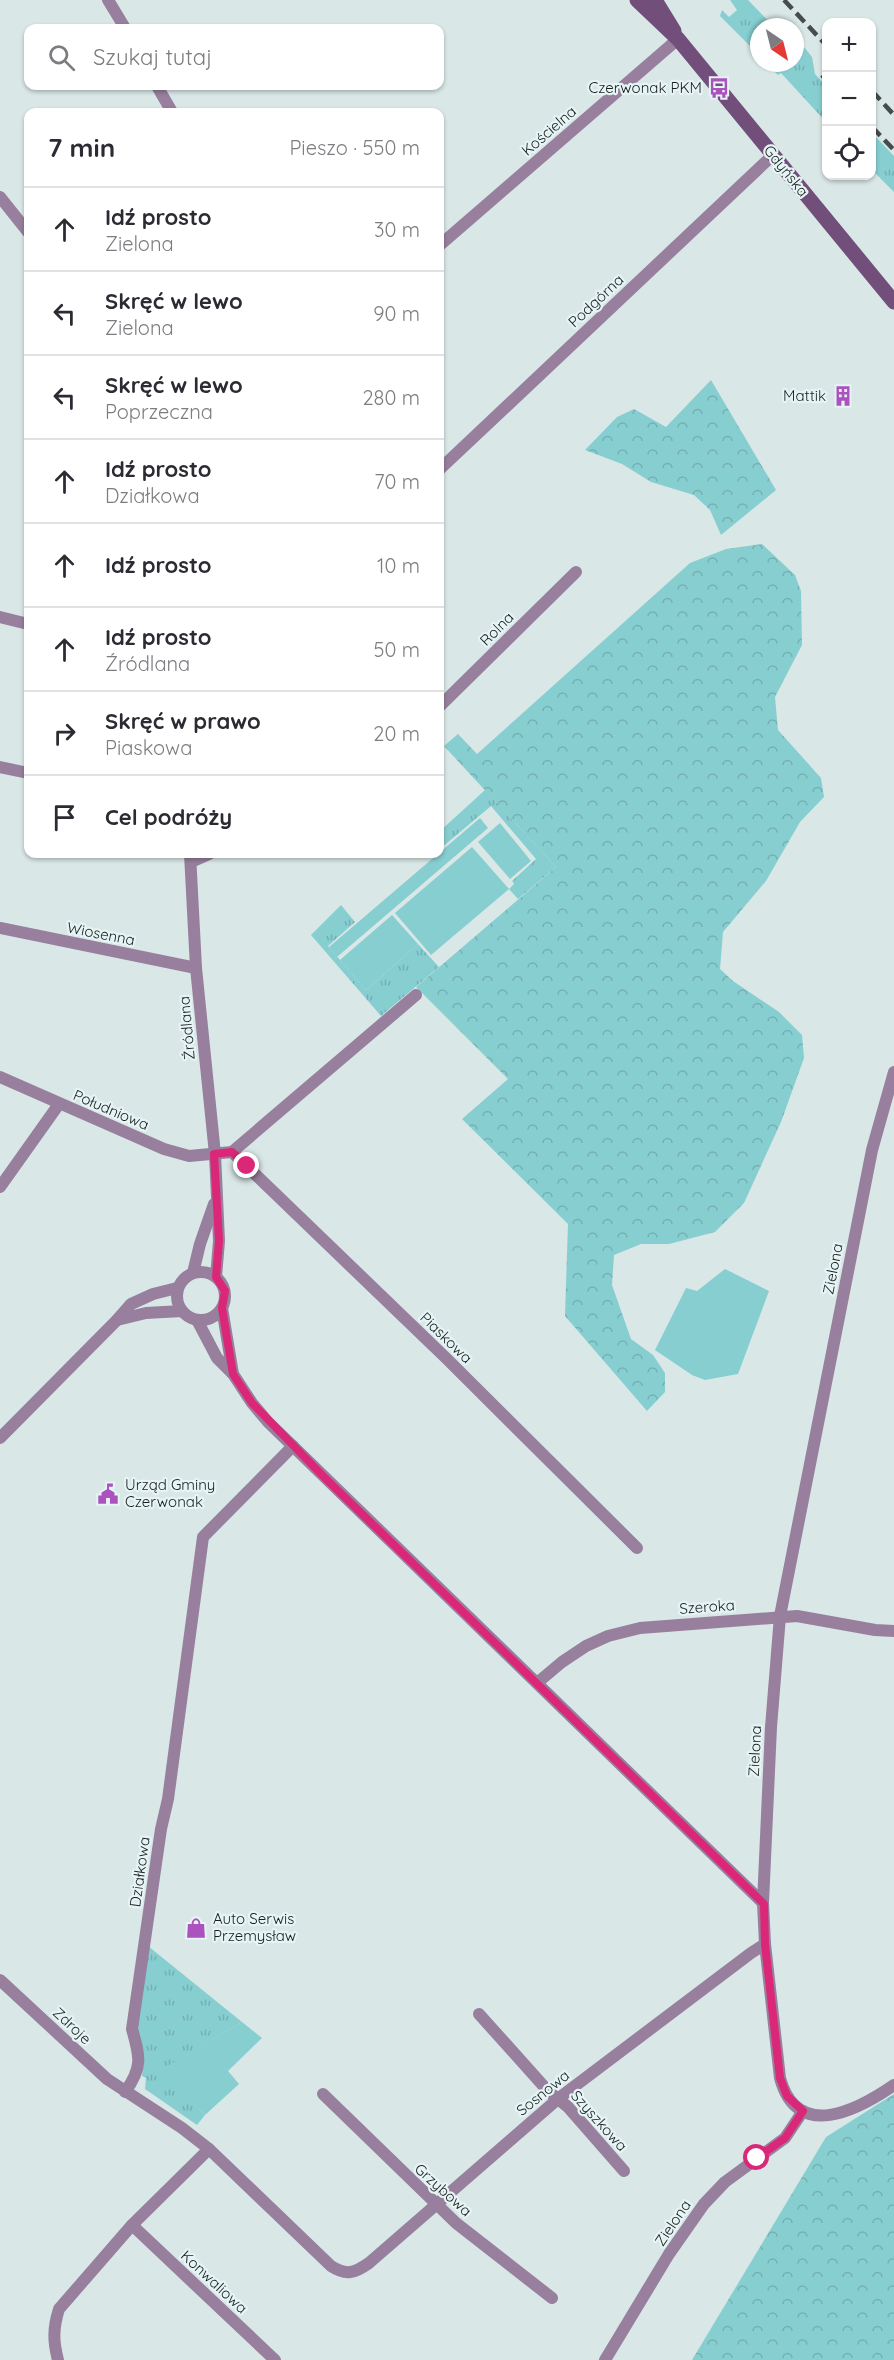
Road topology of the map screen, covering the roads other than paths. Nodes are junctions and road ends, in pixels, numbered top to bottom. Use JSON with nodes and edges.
{"nodes":[{"id":1,"x":108,"y":0,"type":"edge"},
{"id":2,"x":637,"y":0,"type":"edge"},
{"id":3,"x":655,"y":0,"type":"edge"},
{"id":4,"x":123,"y":24,"type":"edge"},
{"id":5,"x":678,"y":39,"type":"junction"},
{"id":6,"x":159,"y":90,"type":"edge"},
{"id":7,"x":170,"y":108,"type":"edge"},
{"id":8,"x":773,"y":155,"type":"junction"},
{"id":9,"x":0,"y":197,"type":"edge"},
{"id":10,"x":24,"y":227,"type":"edge"},
{"id":11,"x":444,"y":242,"type":"edge"},
{"id":12,"x":894,"y":302,"type":"edge"},
{"id":13,"x":444,"y":465,"type":"edge"},
{"id":14,"x":576,"y":572,"type":"dead end"},
{"id":15,"x":0,"y":617,"type":"edge"},
{"id":16,"x":24,"y":623,"type":"edge"},
{"id":17,"x":444,"y":702,"type":"edge"},
{"id":18,"x":0,"y":767,"type":"edge"},
{"id":19,"x":24,"y":772,"type":"edge"},
{"id":20,"x":190,"y":858,"type":"edge"},
{"id":21,"x":0,"y":928,"type":"edge"},
{"id":22,"x":196,"y":968,"type":"junction"},
{"id":23,"x":416,"y":995,"type":"dead end"},
{"id":24,"x":894,"y":1072,"type":"edge"},
{"id":25,"x":0,"y":1077,"type":"edge"},
{"id":26,"x":59,"y":1104,"type":"junction"},
{"id":27,"x":232,"y":1152,"type":"junction"},
{"id":28,"x":214,"y":1154,"type":"junction"},
{"id":29,"x":0,"y":1187,"type":"edge"},
{"id":30,"x":216,"y":1200,"type":"junction"},
{"id":31,"x":193,"y":1273,"type":"junction"},
{"id":32,"x":216,"y":1277,"type":"junction"},
{"id":33,"x":177,"y":1288,"type":"junction"},
{"id":34,"x":222,"y":1308,"type":"junction"},
{"id":35,"x":182,"y":1311,"type":"junction"},
{"id":36,"x":117,"y":1320,"type":"junction"},
{"id":37,"x":197,"y":1320,"type":"junction"},
{"id":38,"x":233,"y":1374,"type":"junction"},
{"id":39,"x":0,"y":1438,"type":"edge"},
{"id":40,"x":293,"y":1446,"type":"junction"},
{"id":41,"x":637,"y":1548,"type":"dead end"},
{"id":42,"x":780,"y":1616,"type":"junction"},
{"id":43,"x":894,"y":1631,"type":"edge"},
{"id":44,"x":537,"y":1683,"type":"junction"},
{"id":45,"x":764,"y":1904,"type":"junction"},
{"id":46,"x":765,"y":1944,"type":"junction"},
{"id":47,"x":0,"y":1980,"type":"edge"},
{"id":48,"x":479,"y":2014,"type":"dead end"},
{"id":49,"x":894,"y":2085,"type":"edge"},
{"id":50,"x":125,"y":2092,"type":"junction"},
{"id":51,"x":323,"y":2094,"type":"dead end"},
{"id":52,"x":558,"y":2098,"type":"junction"},
{"id":53,"x":803,"y":2111,"type":"junction"},
{"id":54,"x":210,"y":2149,"type":"junction"},
{"id":55,"x":624,"y":2171,"type":"dead end"},
{"id":56,"x":436,"y":2204,"type":"junction"},
{"id":57,"x":132,"y":2225,"type":"junction"},
{"id":58,"x":552,"y":2298,"type":"dead end"},
{"id":59,"x":58,"y":2360,"type":"edge"},
{"id":60,"x":274,"y":2360,"type":"edge"},
{"id":61,"x":605,"y":2360,"type":"edge"}],
"edges":[{"from":1,"to":4,"type":"street"},
{"from":2,"to":5,"type":"main road","name":"Gdyńska"},
{"from":3,"to":5,"type":"main road","name":"Gdyńska"},
{"from":5,"to":8,"type":"main road","name":"Gdyńska"},
{"from":5,"to":11,"type":"street","name":"Kościelna"},
{"from":6,"to":7,"type":"street"},
{"from":8,"to":12,"type":"main road","name":"Gdyńska"},
{"from":8,"to":13,"type":"street","name":"Podgórna"},
{"from":9,"to":10,"type":"street"},
{"from":14,"to":17,"type":"street","name":"Rolna"},
{"from":15,"to":16,"type":"street"},
{"from":18,"to":19,"type":"street"},
{"from":20,"to":22,"type":"street","name":"Źródlana"},
{"from":21,"to":22,"type":"street","name":"Wiosenna"},
{"from":22,"to":28,"type":"street","name":"Źródlana"},
{"from":23,"to":27,"type":"street"},
{"from":24,"to":42,"type":"street","name":"Zielona"},
{"from":25,"to":26,"type":"street","name":"Południowa"},
{"from":26,"to":28,"type":"street","name":"Południowa"},
{"from":26,"to":29,"type":"street"},
{"from":27,"to":28,"type":"street"},
{"from":27,"to":41,"type":"street","name":"Piaskowa"},
{"from":28,"to":30,"type":"street","name":"Źródlana"},
{"from":30,"to":31,"type":"street","name":"Źródlana"},
{"from":30,"to":32,"type":"street","name":"Źródlana"},
{"from":31,"to":32,"type":"street"},
{"from":31,"to":33,"type":"street"},
{"from":32,"to":34,"type":"street"},
{"from":33,"to":35,"type":"street"},
{"from":33,"to":36,"type":"street"},
{"from":34,"to":37,"type":"street"},
{"from":34,"to":38,"type":"street"},
{"from":35,"to":36,"type":"street"},
{"from":35,"to":37,"type":"street"},
{"from":36,"to":39,"type":"street"},
{"from":37,"to":38,"type":"street"},
{"from":38,"to":40,"type":"street"},
{"from":40,"to":44,"type":"street"},
{"from":40,"to":50,"type":"street","name":"Działkowa"},
{"from":42,"to":43,"type":"street","name":"Szeroka"},
{"from":42,"to":44,"type":"street","name":"Szeroka"},
{"from":42,"to":45,"type":"street","name":"Zielona"},
{"from":44,"to":45,"type":"street"},
{"from":45,"to":46,"type":"street","name":"Zielona"},
{"from":46,"to":52,"type":"street","name":"Sosnowa"},
{"from":46,"to":53,"type":"street","name":"Zielona"},
{"from":47,"to":50,"type":"street","name":"Zdroje"},
{"from":48,"to":52,"type":"street","name":"Szyszkowa"},
{"from":49,"to":53,"type":"street"},
{"from":50,"to":54,"type":"street"},
{"from":51,"to":56,"type":"street","name":"Grzybowa"},
{"from":52,"to":55,"type":"street","name":"Szyszkowa"},
{"from":52,"to":56,"type":"street","name":"Sosnowa"},
{"from":53,"to":61,"type":"street","name":"Zielona"},
{"from":54,"to":56,"type":"street","name":"Sosnowa"},
{"from":54,"to":57,"type":"street"},
{"from":56,"to":58,"type":"street","name":"Grzybowa"},
{"from":57,"to":59,"type":"street"},
{"from":57,"to":60,"type":"street","name":"Konwaliowa"}]}
